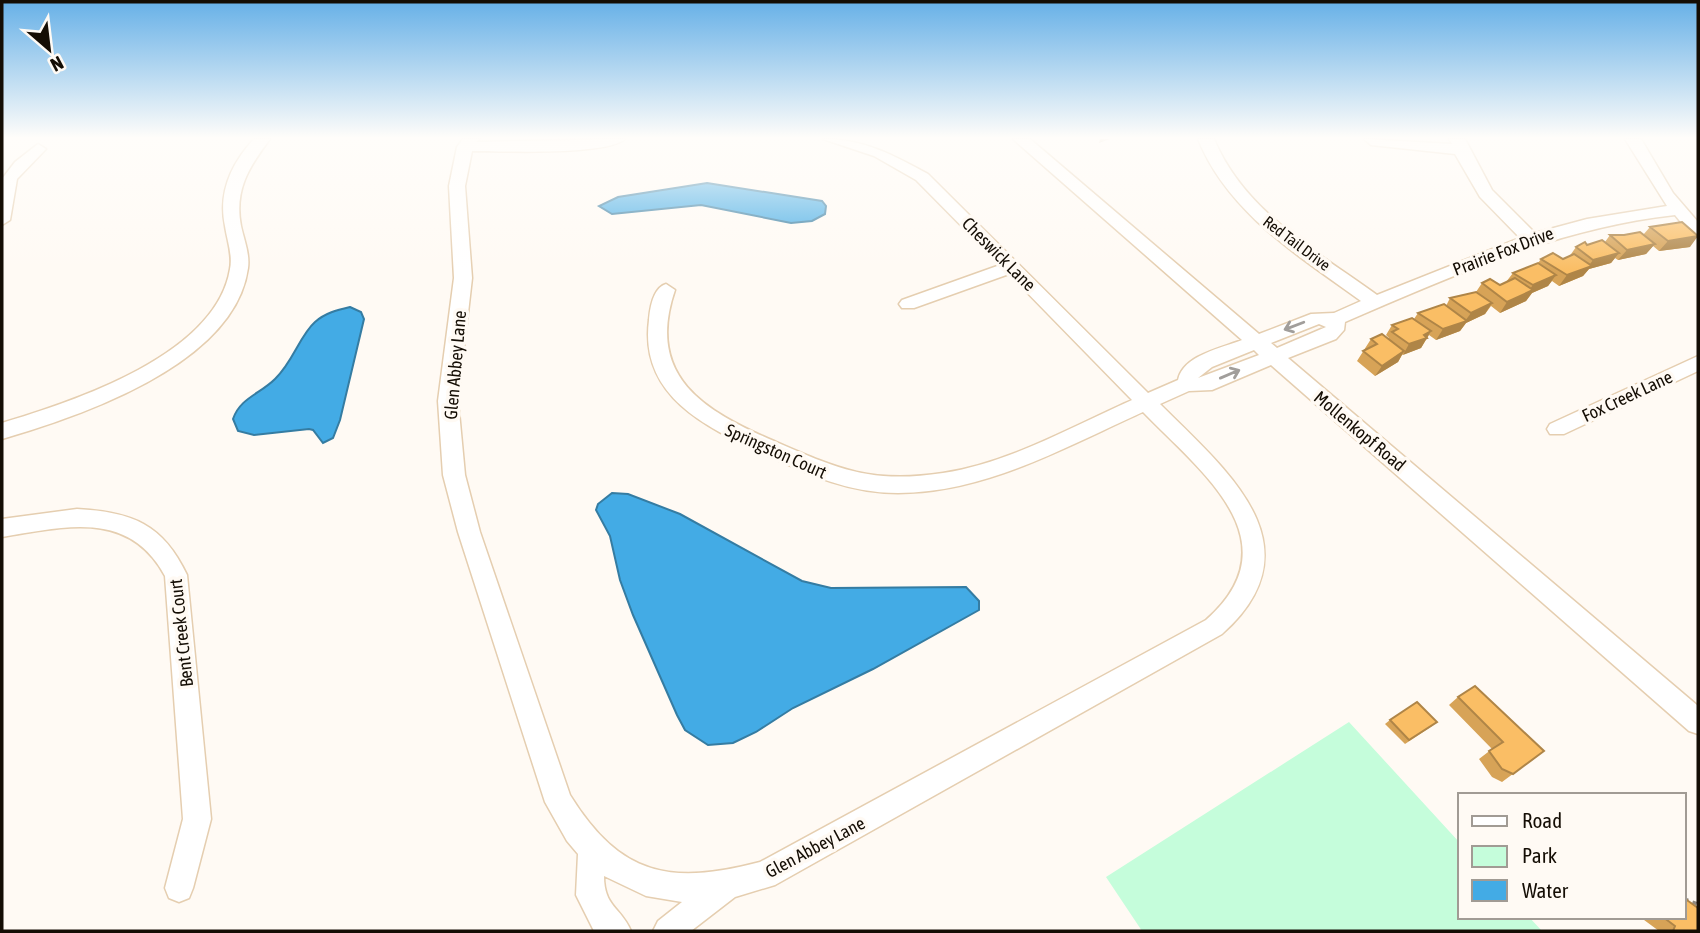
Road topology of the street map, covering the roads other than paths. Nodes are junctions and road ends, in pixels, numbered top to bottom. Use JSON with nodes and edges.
{"nodes":[{"id":1,"x":7,"y":183,"type":"edge"},
{"id":2,"x":236,"y":183,"type":"edge"},
{"id":3,"x":458,"y":183,"type":"edge"},
{"id":4,"x":925,"y":183,"type":"edge"},
{"id":5,"x":1071,"y":183,"type":"edge"},
{"id":6,"x":1228,"y":183,"type":"edge"},
{"id":7,"x":1475,"y":183,"type":"edge"},
{"id":8,"x":1661,"y":183,"type":"edge"},
{"id":9,"x":1678,"y":210,"type":"junction"},
{"id":10,"x":2,"y":220,"type":"edge"},
{"id":11,"x":1698,"y":232,"type":"edge"},
{"id":12,"x":1530,"y":238,"type":"junction"},
{"id":13,"x":1011,"y":267,"type":"junction"},
{"id":14,"x":666,"y":289,"type":"dead end"},
{"id":15,"x":1376,"y":303,"type":"junction"},
{"id":16,"x":908,"y":304,"type":"dead end"},
{"id":17,"x":1336,"y":319,"type":"junction"},
{"id":18,"x":1254,"y":341,"type":"junction"},
{"id":19,"x":1273,"y":357,"type":"junction"},
{"id":20,"x":1698,"y":363,"type":"edge"},
{"id":21,"x":1186,"y":384,"type":"junction"},
{"id":22,"x":1145,"y":402,"type":"junction"},
{"id":23,"x":1557,"y":429,"type":"dead end"},
{"id":24,"x":2,"y":432,"type":"edge"},
{"id":25,"x":2,"y":528,"type":"edge"},
{"id":26,"x":1698,"y":722,"type":"edge"},
{"id":27,"x":593,"y":851,"type":"junction"},
{"id":28,"x":726,"y":886,"type":"junction"},
{"id":29,"x":179,"y":888,"type":"dead end"},
{"id":30,"x":616,"y":931,"type":"edge"},
{"id":31,"x":668,"y":931,"type":"edge"}],
"edges":[{"from":1,"to":10,"type":"street"},
{"from":2,"to":24,"type":"street"},
{"from":3,"to":27,"type":"street","name":"Glen Abbey Lane"},
{"from":4,"to":13,"type":"street","name":"Cheswick Lane"},
{"from":5,"to":18,"type":"street","name":"Mollenkopf Road"},
{"from":6,"to":15,"type":"street","name":"Red Tail Drive"},
{"from":7,"to":12,"type":"street"},
{"from":8,"to":9,"type":"street"},
{"from":9,"to":11,"type":"street"},
{"from":9,"to":12,"type":"street","name":"Prairie Fox Drive"},
{"from":12,"to":15,"type":"street","name":"Prairie Fox Drive"},
{"from":13,"to":16,"type":"street"},
{"from":13,"to":22,"type":"street","name":"Cheswick Lane"},
{"from":14,"to":22,"type":"street","name":"Springston Court"},
{"from":15,"to":17,"type":"street","name":"Prairie Fox Drive"},
{"from":17,"to":18,"type":"street","name":"Prairie Fox Drive","one_way":true},
{"from":17,"to":19,"type":"street","name":"Prairie Fox Drive"},
{"from":18,"to":19,"type":"street","name":"Mollenkopf Road"},
{"from":18,"to":21,"type":"street","name":"Springston Court"},
{"from":21,"to":19,"type":"street","name":"Springston Court","one_way":true},
{"from":19,"to":26,"type":"street","name":"Mollenkopf Road"},
{"from":20,"to":23,"type":"street","name":"Fox Creek Lane"},
{"from":21,"to":22,"type":"street","name":"Springston Court"},
{"from":22,"to":28,"type":"street","name":"Glen Abbey Lane"},
{"from":25,"to":29,"type":"street","name":"Bent Creek Court"},
{"from":27,"to":28,"type":"street","name":"Glen Abbey Lane"},
{"from":27,"to":30,"type":"street"},
{"from":28,"to":31,"type":"street"}]}
